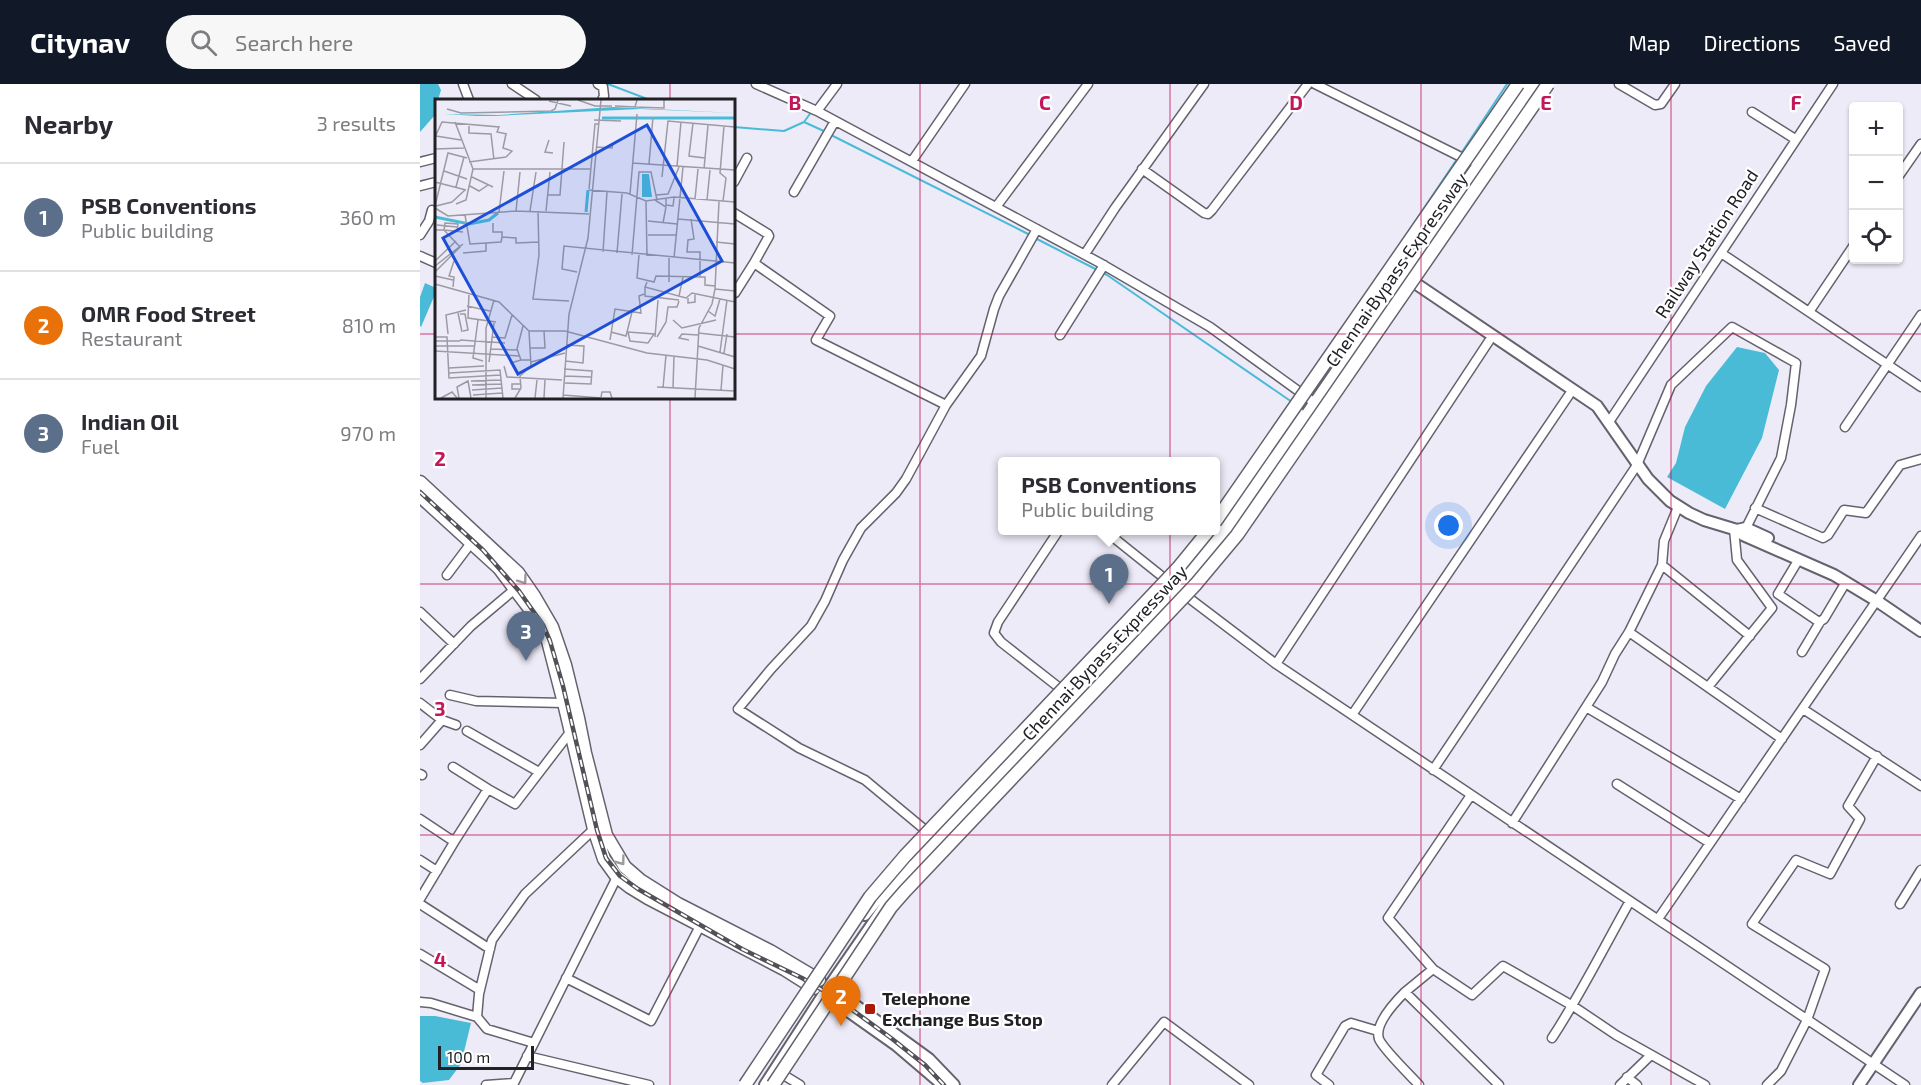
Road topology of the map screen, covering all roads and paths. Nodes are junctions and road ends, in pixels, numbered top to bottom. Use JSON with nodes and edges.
{"nodes":[{"id":1,"x":463,"y":84,"type":"edge"},
{"id":2,"x":598,"y":84,"type":"edge"},
{"id":3,"x":756,"y":84,"type":"edge"},
{"id":4,"x":837,"y":84,"type":"edge"},
{"id":5,"x":965,"y":84,"type":"edge"},
{"id":6,"x":1088,"y":84,"type":"edge"},
{"id":7,"x":1204,"y":84,"type":"edge"},
{"id":8,"x":1308,"y":84,"type":"edge"},
{"id":9,"x":1315,"y":84,"type":"edge"},
{"id":10,"x":1516,"y":84,"type":"edge"},
{"id":11,"x":1526,"y":84,"type":"edge"},
{"id":12,"x":1536,"y":84,"type":"edge"},
{"id":13,"x":1549,"y":84,"type":"edge"},
{"id":14,"x":1619,"y":84,"type":"edge"},
{"id":15,"x":1675,"y":84,"type":"edge"},
{"id":16,"x":518,"y":86,"type":"edge"},
{"id":17,"x":1829,"y":86,"type":"edge"},
{"id":18,"x":469,"y":99,"type":"edge"},
{"id":19,"x":535,"y":99,"type":"edge"},
{"id":20,"x":602,"y":99,"type":"edge"},
{"id":21,"x":818,"y":111,"type":"junction"},
{"id":22,"x":1752,"y":112,"type":"dead end"},
{"id":23,"x":835,"y":121,"type":"junction"},
{"id":24,"x":1795,"y":139,"type":"junction"},
{"id":25,"x":1921,"y":144,"type":"edge"},
{"id":26,"x":1460,"y":156,"type":"junction"},
{"id":27,"x":435,"y":158,"type":"edge"},
{"id":28,"x":747,"y":158,"type":"dead end"},
{"id":29,"x":912,"y":161,"type":"junction"},
{"id":30,"x":420,"y":162,"type":"edge"},
{"id":31,"x":1142,"y":170,"type":"junction"},
{"id":32,"x":1903,"y":171,"type":"edge"},
{"id":33,"x":735,"y":180,"type":"edge"},
{"id":34,"x":435,"y":182,"type":"edge"},
{"id":35,"x":420,"y":186,"type":"edge"},
{"id":36,"x":794,"y":192,"type":"dead end"},
{"id":37,"x":996,"y":207,"type":"junction"},
{"id":38,"x":434,"y":209,"type":"edge"},
{"id":39,"x":420,"y":212,"type":"edge"},
{"id":40,"x":735,"y":214,"type":"edge"},
{"id":41,"x":433,"y":223,"type":"edge"},
{"id":42,"x":1034,"y":234,"type":"junction"},
{"id":43,"x":420,"y":235,"type":"edge"},
{"id":44,"x":1419,"y":242,"type":"junction"},
{"id":45,"x":1849,"y":252,"type":"edge"},
{"id":46,"x":1721,"y":253,"type":"junction"},
{"id":47,"x":1085,"y":254,"type":"junction"},
{"id":48,"x":420,"y":256,"type":"edge"},
{"id":49,"x":435,"y":263,"type":"edge"},
{"id":50,"x":754,"y":263,"type":"junction"},
{"id":51,"x":1104,"y":265,"type":"junction"},
{"id":52,"x":1397,"y":275,"type":"junction"},
{"id":53,"x":735,"y":292,"type":"edge"},
{"id":54,"x":1809,"y":312,"type":"junction"},
{"id":55,"x":1921,"y":315,"type":"edge"},
{"id":56,"x":1060,"y":335,"type":"dead end"},
{"id":57,"x":1489,"y":341,"type":"junction"},
{"id":58,"x":1887,"y":365,"type":"junction"},
{"id":59,"x":1921,"y":387,"type":"edge"},
{"id":60,"x":1569,"y":395,"type":"junction"},
{"id":61,"x":1305,"y":396,"type":"junction"},
{"id":62,"x":946,"y":405,"type":"junction"},
{"id":63,"x":1605,"y":418,"type":"junction"},
{"id":64,"x":1845,"y":427,"type":"dead end"},
{"id":65,"x":1921,"y":459,"type":"edge"},
{"id":66,"x":1638,"y":465,"type":"junction"},
{"id":67,"x":420,"y":482,"type":"edge"},
{"id":68,"x":420,"y":496,"type":"edge"},
{"id":69,"x":1678,"y":507,"type":"junction"},
{"id":70,"x":1755,"y":508,"type":"junction"},
{"id":71,"x":1220,"y":515,"type":"edge"},
{"id":72,"x":1740,"y":531,"type":"junction"},
{"id":73,"x":1056,"y":535,"type":"edge"},
{"id":74,"x":1109,"y":535,"type":"edge"},
{"id":75,"x":1206,"y":535,"type":"edge"},
{"id":76,"x":1921,"y":537,"type":"edge"},
{"id":77,"x":471,"y":543,"type":"junction"},
{"id":78,"x":1799,"y":559,"type":"junction"},
{"id":79,"x":1662,"y":565,"type":"junction"},
{"id":80,"x":447,"y":575,"type":"dead end"},
{"id":81,"x":1846,"y":582,"type":"junction"},
{"id":82,"x":1175,"y":587,"type":"junction"},
{"id":83,"x":515,"y":589,"type":"junction"},
{"id":84,"x":1879,"y":598,"type":"junction"},
{"id":85,"x":420,"y":612,"type":"edge"},
{"id":86,"x":1820,"y":622,"type":"junction"},
{"id":87,"x":1921,"y":623,"type":"edge"},
{"id":88,"x":1921,"y":631,"type":"edge"},
{"id":89,"x":1629,"y":632,"type":"junction"},
{"id":90,"x":1750,"y":636,"type":"junction"},
{"id":91,"x":454,"y":644,"type":"junction"},
{"id":92,"x":1802,"y":652,"type":"dead end"},
{"id":93,"x":1276,"y":664,"type":"junction"},
{"id":94,"x":420,"y":679,"type":"edge"},
{"id":95,"x":1708,"y":687,"type":"junction"},
{"id":96,"x":450,"y":695,"type":"dead end"},
{"id":97,"x":1069,"y":695,"type":"junction"},
{"id":98,"x":420,"y":703,"type":"edge"},
{"id":99,"x":564,"y":703,"type":"junction"},
{"id":100,"x":1586,"y":707,"type":"junction"},
{"id":101,"x":1803,"y":709,"type":"junction"},
{"id":102,"x":1352,"y":716,"type":"junction"},
{"id":103,"x":442,"y":720,"type":"junction"},
{"id":104,"x":456,"y":725,"type":"dead end"},
{"id":105,"x":467,"y":731,"type":"dead end"},
{"id":106,"x":571,"y":731,"type":"junction"},
{"id":107,"x":1782,"y":739,"type":"junction"},
{"id":108,"x":420,"y":745,"type":"edge"},
{"id":109,"x":1877,"y":756,"type":"junction"},
{"id":110,"x":453,"y":767,"type":"dead end"},
{"id":111,"x":1433,"y":770,"type":"junction"},
{"id":112,"x":539,"y":772,"type":"junction"},
{"id":113,"x":1617,"y":784,"type":"dead end"},
{"id":114,"x":1921,"y":786,"type":"edge"},
{"id":115,"x":488,"y":789,"type":"junction"},
{"id":116,"x":1471,"y":795,"type":"junction"},
{"id":117,"x":1741,"y":799,"type":"junction"},
{"id":118,"x":420,"y":819,"type":"edge"},
{"id":119,"x":1512,"y":823,"type":"junction"},
{"id":120,"x":594,"y":829,"type":"junction"},
{"id":121,"x":933,"y":836,"type":"junction"},
{"id":122,"x":456,"y":839,"type":"junction"},
{"id":123,"x":1710,"y":843,"type":"junction"},
{"id":124,"x":420,"y":860,"type":"edge"},
{"id":125,"x":1921,"y":870,"type":"edge"},
{"id":126,"x":437,"y":871,"type":"junction"},
{"id":127,"x":617,"y":877,"type":"junction"},
{"id":128,"x":420,"y":899,"type":"edge"},
{"id":129,"x":1630,"y":901,"type":"junction"},
{"id":130,"x":420,"y":904,"type":"edge"},
{"id":131,"x":1900,"y":904,"type":"dead end"},
{"id":132,"x":1658,"y":920,"type":"junction"},
{"id":133,"x":700,"y":927,"type":"junction"},
{"id":134,"x":490,"y":949,"type":"junction"},
{"id":135,"x":420,"y":954,"type":"edge"},
{"id":136,"x":1433,"y":969,"type":"junction"},
{"id":137,"x":566,"y":978,"type":"junction"},
{"id":138,"x":822,"y":987,"type":"junction"},
{"id":139,"x":480,"y":990,"type":"junction"},
{"id":140,"x":1405,"y":992,"type":"junction"},
{"id":141,"x":1921,"y":993,"type":"edge"},
{"id":142,"x":420,"y":1002,"type":"edge"},
{"id":143,"x":1573,"y":1006,"type":"junction"},
{"id":144,"x":477,"y":1017,"type":"junction"},
{"id":145,"x":1807,"y":1020,"type":"junction"},
{"id":146,"x":1377,"y":1031,"type":"junction"},
{"id":147,"x":1552,"y":1038,"type":"dead end"},
{"id":148,"x":534,"y":1042,"type":"junction"},
{"id":149,"x":1651,"y":1055,"type":"junction"},
{"id":150,"x":527,"y":1056,"type":"junction"},
{"id":151,"x":1873,"y":1064,"type":"junction"},
{"id":152,"x":775,"y":1070,"type":"junction"},
{"id":153,"x":1627,"y":1077,"type":"junction"},
{"id":154,"x":486,"y":1085,"type":"edge"},
{"id":155,"x":649,"y":1085,"type":"edge"},
{"id":156,"x":745,"y":1085,"type":"edge"},
{"id":157,"x":752,"y":1085,"type":"edge"},
{"id":158,"x":765,"y":1085,"type":"edge"},
{"id":159,"x":773,"y":1085,"type":"edge"},
{"id":160,"x":800,"y":1085,"type":"edge"},
{"id":161,"x":943,"y":1085,"type":"edge"},
{"id":162,"x":954,"y":1085,"type":"edge"},
{"id":163,"x":1112,"y":1085,"type":"edge"},
{"id":164,"x":1248,"y":1085,"type":"edge"},
{"id":165,"x":1329,"y":1085,"type":"edge"},
{"id":166,"x":1419,"y":1085,"type":"edge"},
{"id":167,"x":1499,"y":1085,"type":"edge"},
{"id":168,"x":1620,"y":1085,"type":"edge"},
{"id":169,"x":1637,"y":1085,"type":"edge"},
{"id":170,"x":1706,"y":1085,"type":"edge"},
{"id":171,"x":1767,"y":1085,"type":"edge"},
{"id":172,"x":1859,"y":1085,"type":"edge"},
{"id":173,"x":1905,"y":1085,"type":"edge"}],
"edges":[{"from":1,"to":18,"type":"street"},
{"from":2,"to":20,"type":"street"},
{"from":3,"to":21,"type":"street"},
{"from":4,"to":21,"type":"street"},
{"from":5,"to":29,"type":"street"},
{"from":6,"to":37,"type":"street"},
{"from":7,"to":31,"type":"street"},
{"from":8,"to":31,"type":"street"},
{"from":9,"to":26,"type":"street"},
{"from":10,"to":26,"type":"main road"},
{"from":10,"to":71,"type":"highway","name":"Chennai Bypass Expressway","bridge":true},
{"from":11,"to":44,"type":"highway","bridge":true},
{"from":12,"to":44,"type":"highway"},
{"from":13,"to":44,"type":"main road"},
{"from":13,"to":159,"type":"highway","name":"Chennai Bypass Expressway","bridge":true},
{"from":14,"to":15,"type":"street"},
{"from":16,"to":19,"type":"street"},
{"from":17,"to":24,"type":"street","name":"Railway Station Road"},
{"from":21,"to":23,"type":"street"},
{"from":22,"to":24,"type":"street"},
{"from":23,"to":29,"type":"street"},
{"from":23,"to":36,"type":"street"},
{"from":24,"to":46,"type":"street","name":"Railway Station Road"},
{"from":25,"to":32,"type":"street"},
{"from":26,"to":44,"type":"main road"},
{"from":27,"to":30,"type":"street"},
{"from":28,"to":33,"type":"street"},
{"from":29,"to":37,"type":"street"},
{"from":31,"to":47,"type":"street"},
{"from":34,"to":35,"type":"street"},
{"from":37,"to":42,"type":"street"},
{"from":38,"to":39,"type":"street"},
{"from":38,"to":41,"type":"street"},
{"from":40,"to":50,"type":"street"},
{"from":41,"to":43,"type":"street"},
{"from":42,"to":47,"type":"street"},
{"from":42,"to":62,"type":"street"},
{"from":44,"to":52,"type":"main road"},
{"from":45,"to":54,"type":"street"},
{"from":46,"to":54,"type":"street"},
{"from":46,"to":63,"type":"street","name":"Railway Station Road"},
{"from":47,"to":51,"type":"street"},
{"from":48,"to":49,"type":"street"},
{"from":50,"to":53,"type":"street"},
{"from":50,"to":62,"type":"street"},
{"from":51,"to":56,"type":"street"},
{"from":51,"to":61,"type":"street"},
{"from":52,"to":57,"type":"main road"},
{"from":52,"to":61,"type":"main road"},
{"from":52,"to":63,"type":"main road"},
{"from":54,"to":58,"type":"street"},
{"from":55,"to":58,"type":"street"},
{"from":57,"to":60,"type":"main road"},
{"from":57,"to":93,"type":"street"},
{"from":58,"to":59,"type":"street"},
{"from":58,"to":64,"type":"street"},
{"from":60,"to":63,"type":"main road"},
{"from":60,"to":102,"type":"street"},
{"from":61,"to":82,"type":"main road"},
{"from":62,"to":121,"type":"street"},
{"from":63,"to":66,"type":"main road"},
{"from":65,"to":70,"type":"street"},
{"from":66,"to":69,"type":"main road"},
{"from":66,"to":70,"type":"street"},
{"from":66,"to":111,"type":"street"},
{"from":67,"to":138,"type":"highway","one_way":true},
{"from":68,"to":77,"type":"highway"},
{"from":69,"to":72,"type":"main road"},
{"from":69,"to":79,"type":"street"},
{"from":70,"to":72,"type":"street"},
{"from":72,"to":78,"type":"main road"},
{"from":72,"to":84,"type":"main road"},
{"from":72,"to":90,"type":"street"},
{"from":73,"to":97,"type":"street"},
{"from":74,"to":82,"type":"street"},
{"from":75,"to":156,"type":"highway","name":"Chennai Bypass Expressway","bridge":true},
{"from":76,"to":84,"type":"street"},
{"from":77,"to":80,"type":"street"},
{"from":77,"to":83,"type":"highway"},
{"from":78,"to":81,"type":"main road"},
{"from":78,"to":86,"type":"street"},
{"from":79,"to":89,"type":"street"},
{"from":79,"to":90,"type":"street"},
{"from":81,"to":84,"type":"main road"},
{"from":81,"to":86,"type":"street"},
{"from":82,"to":93,"type":"street"},
{"from":82,"to":97,"type":"main road"},
{"from":82,"to":138,"type":"main road"},
{"from":83,"to":91,"type":"street"},
{"from":83,"to":99,"type":"highway"},
{"from":84,"to":87,"type":"main road"},
{"from":84,"to":88,"type":"main road"},
{"from":84,"to":101,"type":"street"},
{"from":85,"to":91,"type":"street"},
{"from":86,"to":92,"type":"street"},
{"from":89,"to":95,"type":"street"},
{"from":89,"to":100,"type":"street"},
{"from":90,"to":95,"type":"street"},
{"from":91,"to":94,"type":"street"},
{"from":93,"to":102,"type":"street"},
{"from":95,"to":107,"type":"street"},
{"from":96,"to":99,"type":"street"},
{"from":97,"to":121,"type":"main road"},
{"from":98,"to":103,"type":"street"},
{"from":99,"to":106,"type":"highway"},
{"from":100,"to":117,"type":"street"},
{"from":100,"to":119,"type":"street"},
{"from":101,"to":107,"type":"street"},
{"from":101,"to":109,"type":"street"},
{"from":102,"to":111,"type":"street"},
{"from":103,"to":104,"type":"street"},
{"from":103,"to":108,"type":"street"},
{"from":105,"to":112,"type":"street"},
{"from":106,"to":112,"type":"street"},
{"from":106,"to":120,"type":"highway"},
{"from":107,"to":117,"type":"street"},
{"from":109,"to":114,"type":"street"},
{"from":109,"to":145,"type":"street"},
{"from":110,"to":115,"type":"street"},
{"from":111,"to":116,"type":"street"},
{"from":112,"to":115,"type":"street"},
{"from":113,"to":123,"type":"street"},
{"from":115,"to":122,"type":"street"},
{"from":116,"to":119,"type":"street"},
{"from":116,"to":136,"type":"street"},
{"from":117,"to":123,"type":"street"},
{"from":118,"to":122,"type":"street"},
{"from":119,"to":129,"type":"street"},
{"from":120,"to":127,"type":"highway"},
{"from":120,"to":134,"type":"street"},
{"from":121,"to":138,"type":"main road"},
{"from":122,"to":126,"type":"street"},
{"from":123,"to":132,"type":"street"},
{"from":124,"to":126,"type":"street"},
{"from":125,"to":131,"type":"street"},
{"from":126,"to":128,"type":"street"},
{"from":127,"to":133,"type":"highway"},
{"from":127,"to":137,"type":"street"},
{"from":129,"to":132,"type":"street"},
{"from":129,"to":143,"type":"street"},
{"from":130,"to":134,"type":"street"},
{"from":132,"to":145,"type":"street"},
{"from":133,"to":137,"type":"street"},
{"from":133,"to":138,"type":"highway"},
{"from":134,"to":139,"type":"street"},
{"from":135,"to":139,"type":"street"},
{"from":136,"to":140,"type":"street"},
{"from":136,"to":143,"type":"street"},
{"from":137,"to":148,"type":"street"},
{"from":138,"to":152,"type":"main road"},
{"from":138,"to":157,"type":"main road"},
{"from":138,"to":161,"type":"main road"},
{"from":138,"to":162,"type":"main road"},
{"from":139,"to":144,"type":"street"},
{"from":140,"to":146,"type":"street"},
{"from":140,"to":167,"type":"street"},
{"from":141,"to":151,"type":"main road"},
{"from":142,"to":144,"type":"street"},
{"from":143,"to":147,"type":"street"},
{"from":143,"to":149,"type":"street"},
{"from":144,"to":148,"type":"street"},
{"from":145,"to":151,"type":"street"},
{"from":145,"to":171,"type":"street"},
{"from":146,"to":165,"type":"street"},
{"from":146,"to":166,"type":"street"},
{"from":148,"to":150,"type":"street"},
{"from":149,"to":153,"type":"street"},
{"from":149,"to":170,"type":"street"},
{"from":150,"to":154,"type":"street"},
{"from":150,"to":155,"type":"street"},
{"from":151,"to":172,"type":"main road"},
{"from":151,"to":173,"type":"street"},
{"from":152,"to":158,"type":"main road"},
{"from":152,"to":160,"type":"street"},
{"from":153,"to":168,"type":"street"},
{"from":153,"to":169,"type":"street"},
{"from":163,"to":164,"type":"street"}]}
